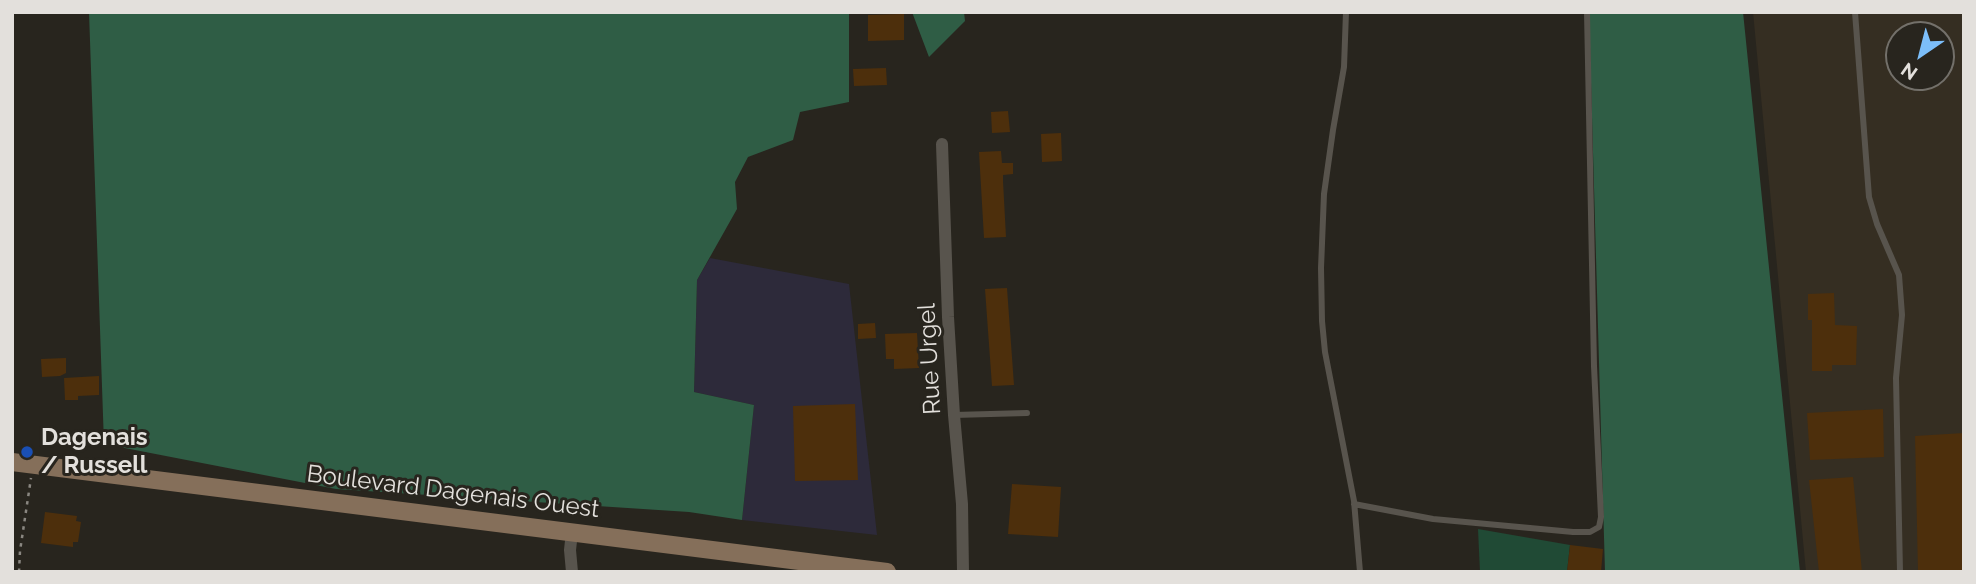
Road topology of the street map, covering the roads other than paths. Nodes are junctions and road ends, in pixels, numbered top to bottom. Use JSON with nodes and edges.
{"nodes":[{"id":1,"x":1346,"y":12,"type":"edge"},
{"id":2,"x":1587,"y":12,"type":"edge"},
{"id":3,"x":1855,"y":12,"type":"edge"},
{"id":4,"x":942,"y":144,"type":"dead end"},
{"id":5,"x":1027,"y":413,"type":"dead end"},
{"id":6,"x":954,"y":415,"type":"junction"},
{"id":7,"x":12,"y":462,"type":"edge"},
{"id":8,"x":1354,"y":504,"type":"junction"},
{"id":9,"x":572,"y":532,"type":"junction"},
{"id":10,"x":572,"y":572,"type":"edge"},
{"id":11,"x":887,"y":572,"type":"edge"},
{"id":12,"x":963,"y":572,"type":"edge"},
{"id":13,"x":1360,"y":572,"type":"edge"},
{"id":14,"x":1900,"y":572,"type":"edge"}],
"edges":[{"from":1,"to":8,"type":"lane"},
{"from":2,"to":8,"type":"lane"},
{"from":3,"to":14,"type":"lane"},
{"from":4,"to":6,"type":"street","name":"Rue Urgel"},
{"from":5,"to":6,"type":"lane"},
{"from":6,"to":12,"type":"street","name":"Rue Urgel"},
{"from":7,"to":9,"type":"main road","name":"Boulevard Dagenais Ouest"},
{"from":8,"to":13,"type":"lane"},
{"from":9,"to":10,"type":"street"},
{"from":9,"to":11,"type":"main road","name":"Boulevard Dagenais Ouest"}]}
